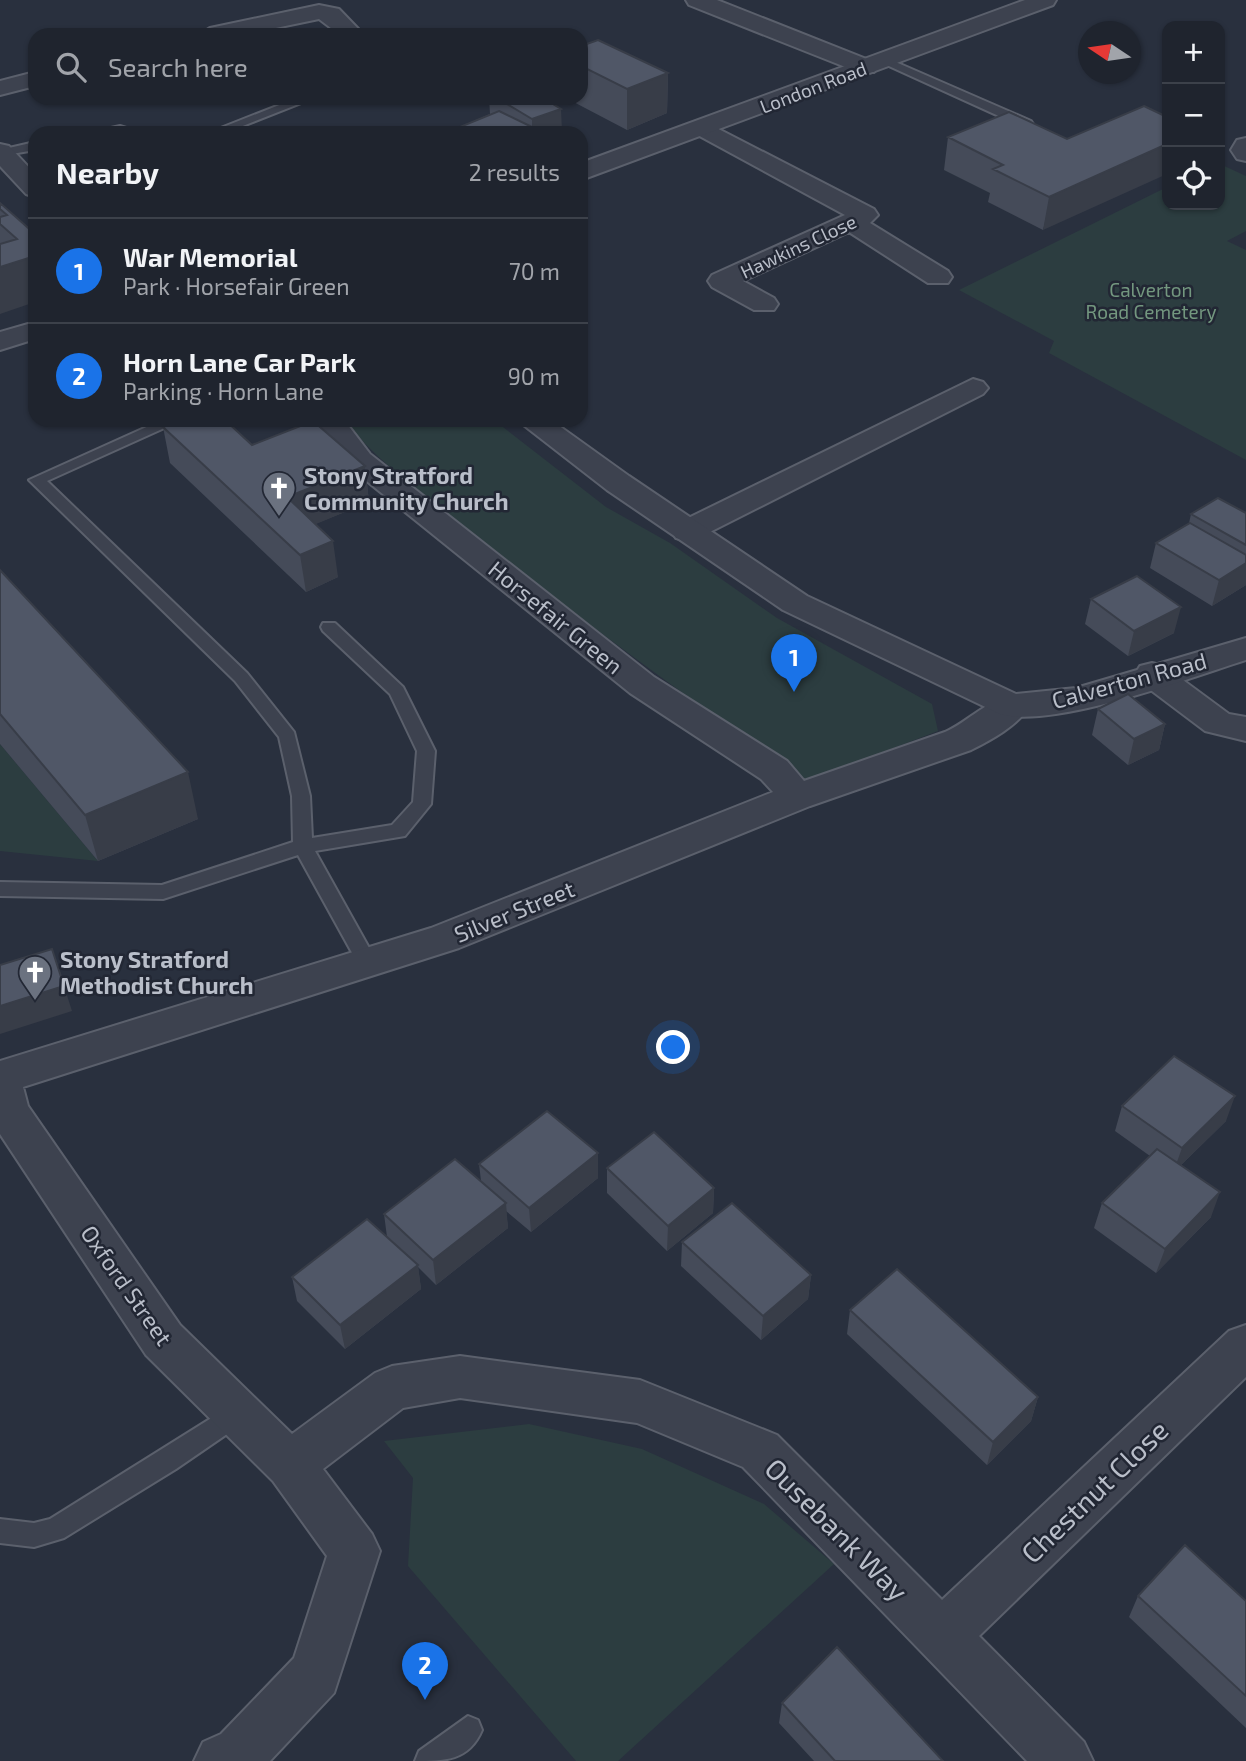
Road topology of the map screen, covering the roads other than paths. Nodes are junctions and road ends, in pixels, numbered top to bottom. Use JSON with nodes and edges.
{"nodes":[{"id":1,"x":697,"y":0,"type":"edge"},
{"id":2,"x":1040,"y":1,"type":"edge"},
{"id":3,"x":243,"y":28,"type":"edge"},
{"id":4,"x":346,"y":28,"type":"edge"},
{"id":5,"x":875,"y":64,"type":"junction"},
{"id":6,"x":28,"y":81,"type":"edge"},
{"id":7,"x":0,"y":88,"type":"edge"},
{"id":8,"x":289,"y":105,"type":"edge"},
{"id":9,"x":233,"y":126,"type":"edge"},
{"id":10,"x":703,"y":128,"type":"junction"},
{"id":11,"x":1040,"y":130,"type":"edge"},
{"id":12,"x":1246,"y":145,"type":"edge"},
{"id":13,"x":28,"y":147,"type":"edge"},
{"id":14,"x":1,"y":152,"type":"edge"},
{"id":15,"x":1246,"y":154,"type":"edge"},
{"id":16,"x":588,"y":169,"type":"edge"},
{"id":17,"x":28,"y":181,"type":"edge"},
{"id":18,"x":851,"y":222,"type":"junction"},
{"id":19,"x":938,"y":277,"type":"dead end"},
{"id":20,"x":764,"y":304,"type":"dead end"},
{"id":21,"x":28,"y":332,"type":"edge"},
{"id":22,"x":0,"y":341,"type":"edge"},
{"id":23,"x":973,"y":388,"type":"dead end"},
{"id":24,"x":159,"y":427,"type":"edge"},
{"id":25,"x":333,"y":427,"type":"edge"},
{"id":26,"x":542,"y":427,"type":"edge"},
{"id":27,"x":687,"y":531,"type":"junction"},
{"id":28,"x":329,"y":627,"type":"dead end"},
{"id":29,"x":1246,"y":649,"type":"edge"},
{"id":30,"x":1152,"y":674,"type":"junction"},
{"id":31,"x":1012,"y":706,"type":"junction"},
{"id":32,"x":1246,"y":730,"type":"edge"},
{"id":33,"x":797,"y":797,"type":"junction"},
{"id":34,"x":303,"y":846,"type":"junction"},
{"id":35,"x":0,"y":889,"type":"edge"},
{"id":36,"x":369,"y":964,"type":"junction"},
{"id":37,"x":0,"y":1078,"type":"edge"},
{"id":38,"x":1246,"y":1346,"type":"edge"},
{"id":39,"x":237,"y":1413,"type":"junction"},
{"id":40,"x":290,"y":1465,"type":"junction"},
{"id":41,"x":0,"y":1531,"type":"edge"},
{"id":42,"x":942,"y":1636,"type":"junction"},
{"id":43,"x":468,"y":1730,"type":"dead end"},
{"id":44,"x":236,"y":1758,"type":"edge"},
{"id":45,"x":429,"y":1761,"type":"edge"},
{"id":46,"x":1065,"y":1761,"type":"edge"}],
"edges":[{"from":1,"to":5,"type":"street"},
{"from":2,"to":5,"type":"street","name":"London Road"},
{"from":3,"to":4,"type":"street"},
{"from":5,"to":10,"type":"street","name":"London Road"},
{"from":5,"to":11,"type":"lane"},
{"from":6,"to":7,"type":"street"},
{"from":8,"to":9,"type":"lane"},
{"from":10,"to":16,"type":"street","name":"London Road"},
{"from":10,"to":18,"type":"street","name":"Hawkins Close"},
{"from":12,"to":15,"type":"street"},
{"from":13,"to":14,"type":"lane"},
{"from":14,"to":17,"type":"street"},
{"from":18,"to":19,"type":"street"},
{"from":18,"to":20,"type":"street","name":"Hawkins Close"},
{"from":21,"to":22,"type":"street"},
{"from":23,"to":27,"type":"street"},
{"from":24,"to":34,"type":"lane"},
{"from":25,"to":33,"type":"street","name":"Horsefair Green"},
{"from":26,"to":27,"type":"street"},
{"from":27,"to":31,"type":"street"},
{"from":28,"to":34,"type":"lane"},
{"from":29,"to":30,"type":"street","name":"Calverton Road"},
{"from":30,"to":31,"type":"street","name":"Calverton Road"},
{"from":30,"to":32,"type":"street"},
{"from":31,"to":33,"type":"street","name":"Silver Street"},
{"from":33,"to":36,"type":"street","name":"Silver Street"},
{"from":34,"to":35,"type":"lane"},
{"from":34,"to":36,"type":"lane"},
{"from":36,"to":37,"type":"street","name":"Silver Street"},
{"from":37,"to":39,"type":"street","name":"Oxford Street"},
{"from":38,"to":42,"type":"street","name":"Chestnut Close"},
{"from":39,"to":40,"type":"street","name":"Oxford Street"},
{"from":39,"to":41,"type":"lane"},
{"from":40,"to":42,"type":"street","name":"Ousebank Way"},
{"from":40,"to":44,"type":"street","name":"Oxford Street"},
{"from":42,"to":46,"type":"street","name":"Ousebank Way"},
{"from":43,"to":45,"type":"lane"}]}
